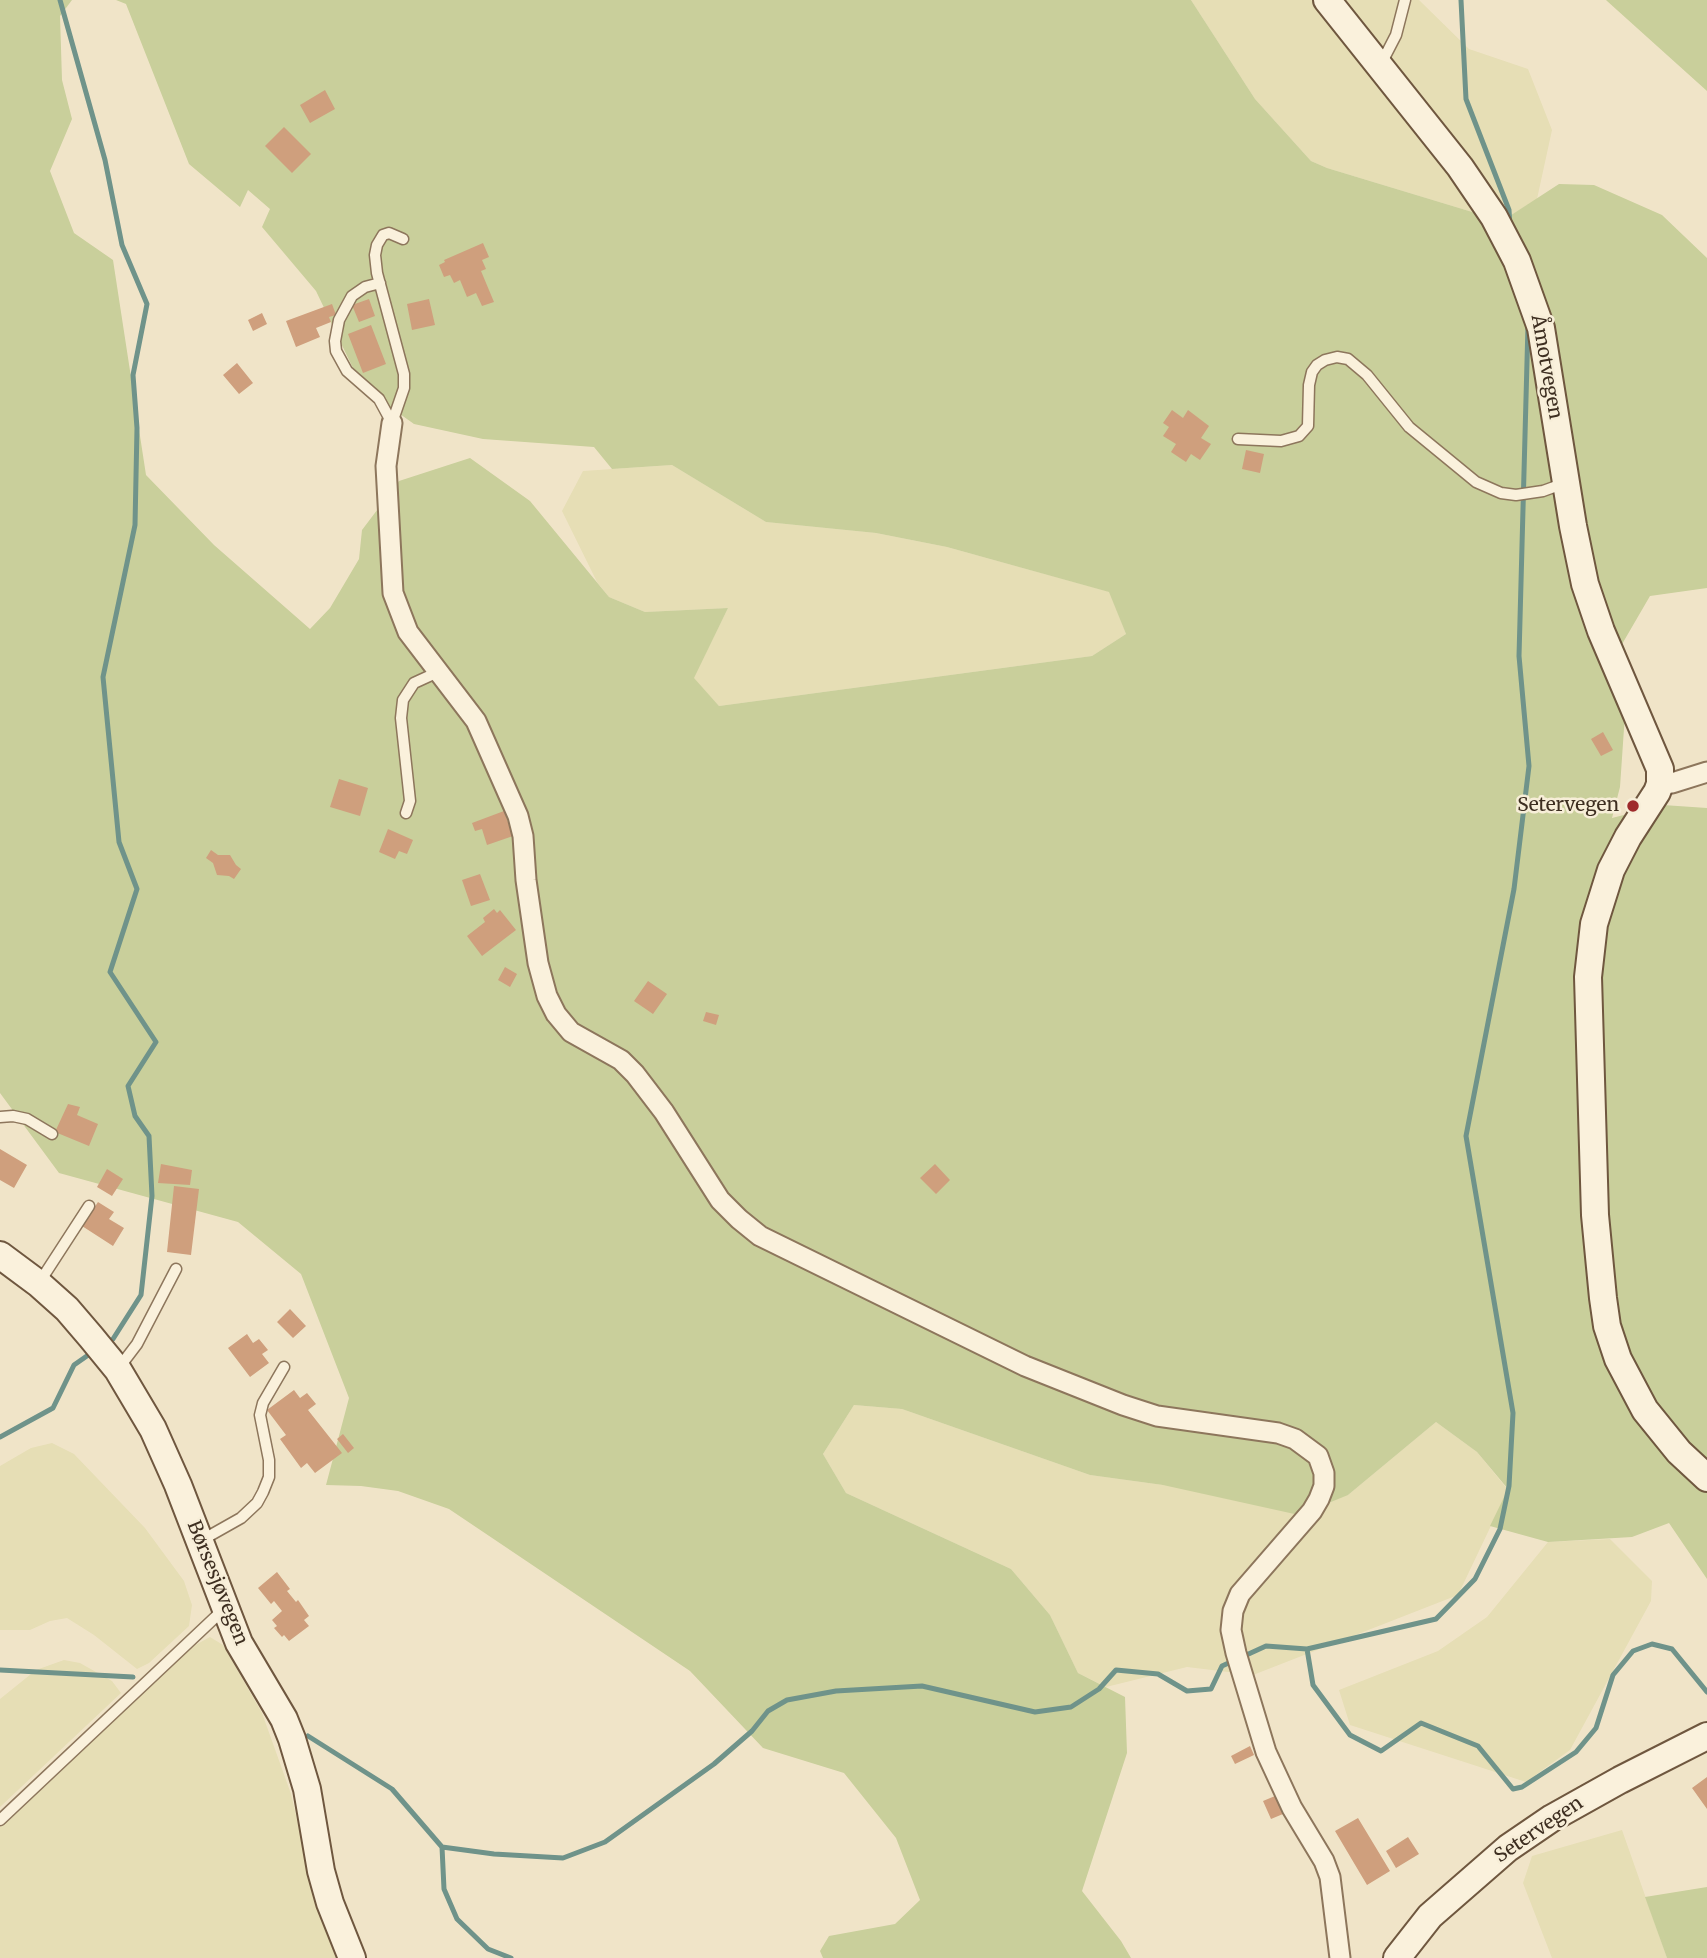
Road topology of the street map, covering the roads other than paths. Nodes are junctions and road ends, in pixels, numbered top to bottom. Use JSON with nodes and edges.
{"nodes":[{"id":1,"x":1326,"y":0,"type":"edge"},
{"id":2,"x":1405,"y":0,"type":"edge"},
{"id":3,"x":1380,"y":66,"type":"junction"},
{"id":4,"x":402,"y":239,"type":"dead end"},
{"id":5,"x":380,"y":283,"type":"junction"},
{"id":6,"x":392,"y":423,"type":"junction"},
{"id":7,"x":1238,"y":439,"type":"dead end"},
{"id":8,"x":1566,"y":483,"type":"junction"},
{"id":9,"x":438,"y":672,"type":"junction"},
{"id":10,"x":1707,"y":772,"type":"edge"},
{"id":11,"x":1660,"y":784,"type":"junction"},
{"id":12,"x":406,"y":813,"type":"dead end"},
{"id":13,"x":0,"y":1117,"type":"edge"},
{"id":14,"x":52,"y":1134,"type":"dead end"},
{"id":15,"x":89,"y":1206,"type":"dead end"},
{"id":16,"x":0,"y":1255,"type":"edge"},
{"id":17,"x":176,"y":1269,"type":"dead end"},
{"id":18,"x":39,"y":1284,"type":"junction"},
{"id":19,"x":105,"y":1353,"type":"junction"},
{"id":20,"x":284,"y":1367,"type":"dead end"},
{"id":21,"x":1707,"y":1478,"type":"edge"},
{"id":22,"x":199,"y":1542,"type":"junction"},
{"id":23,"x":224,"y":1608,"type":"junction"},
{"id":24,"x":1707,"y":1736,"type":"edge"},
{"id":25,"x":0,"y":1820,"type":"edge"},
{"id":26,"x":352,"y":1958,"type":"edge"},
{"id":27,"x":1339,"y":1958,"type":"edge"},
{"id":28,"x":1397,"y":1958,"type":"edge"}],
"edges":[{"from":1,"to":3,"type":"main road","name":"Åmotvegen"},
{"from":2,"to":3,"type":"lane"},
{"from":3,"to":8,"type":"main road","name":"Åmotvegen"},
{"from":4,"to":5,"type":"lane"},
{"from":5,"to":6,"type":"lane"},
{"from":5,"to":6,"type":"lane"},
{"from":6,"to":9,"type":"street"},
{"from":7,"to":8,"type":"lane"},
{"from":8,"to":11,"type":"main road","name":"Åmotvegen"},
{"from":9,"to":12,"type":"lane"},
{"from":9,"to":27,"type":"street"},
{"from":10,"to":11,"type":"street"},
{"from":11,"to":21,"type":"main road"},
{"from":13,"to":14,"type":"lane"},
{"from":15,"to":18,"type":"lane"},
{"from":16,"to":18,"type":"main road","name":"Børsesjøvegen"},
{"from":17,"to":19,"type":"lane"},
{"from":18,"to":19,"type":"main road","name":"Børsesjøvegen"},
{"from":19,"to":22,"type":"main road","name":"Børsesjøvegen"},
{"from":20,"to":22,"type":"lane"},
{"from":22,"to":23,"type":"main road","name":"Børsesjøvegen"},
{"from":23,"to":25,"type":"lane"},
{"from":23,"to":26,"type":"main road","name":"Børsesjøvegen"},
{"from":24,"to":28,"type":"main road","name":"Setervegen"}]}
